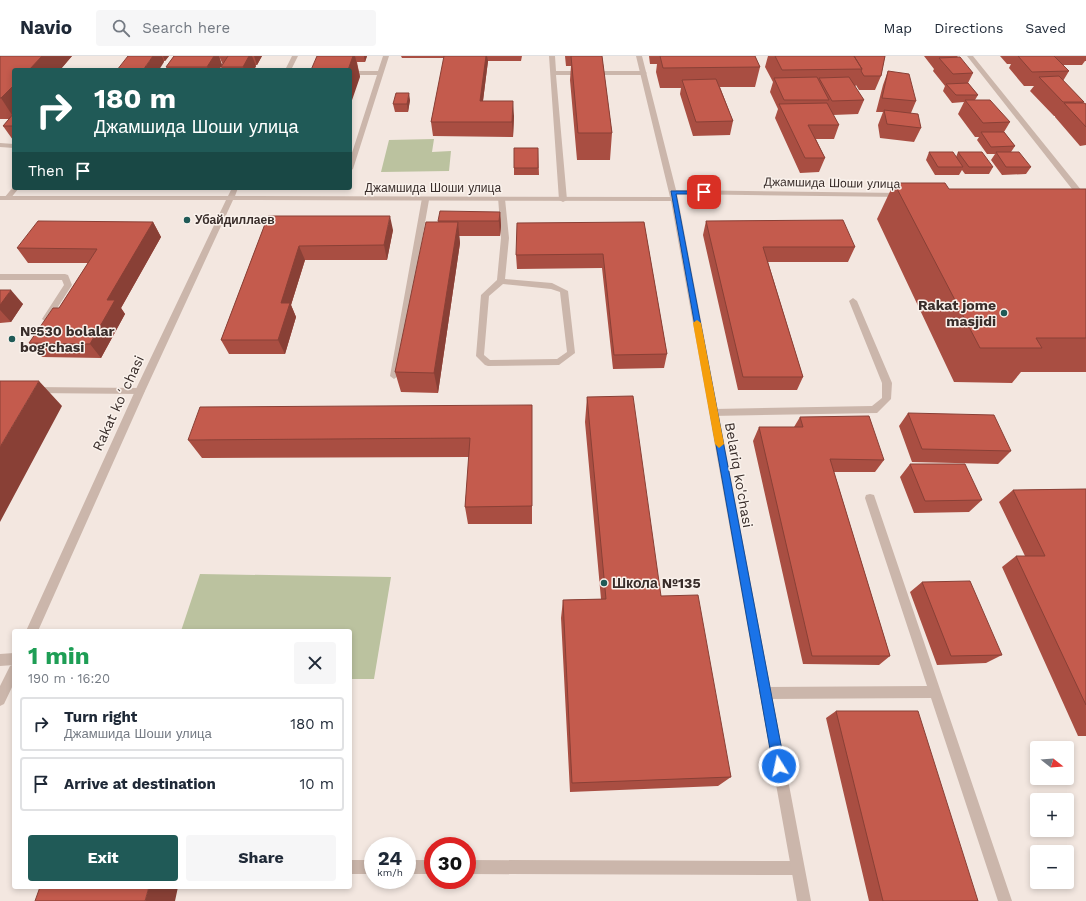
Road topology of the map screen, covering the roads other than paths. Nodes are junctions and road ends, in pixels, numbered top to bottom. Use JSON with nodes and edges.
{"nodes":[{"id":1,"x":295,"y":56,"type":"edge"},
{"id":2,"x":386,"y":56,"type":"edge"},
{"id":3,"x":552,"y":56,"type":"edge"},
{"id":4,"x":639,"y":56,"type":"edge"},
{"id":5,"x":970,"y":56,"type":"edge"},
{"id":6,"x":289,"y":68,"type":"edge"},
{"id":7,"x":352,"y":73,"type":"edge"},
{"id":8,"x":381,"y":73,"type":"junction"},
{"id":9,"x":554,"y":73,"type":"junction"},
{"id":10,"x":644,"y":73,"type":"junction"},
{"id":11,"x":0,"y":145,"type":"edge"},
{"id":12,"x":12,"y":146,"type":"edge"},
{"id":13,"x":352,"y":162,"type":"edge"},
{"id":14,"x":14,"y":190,"type":"edge"},
{"id":15,"x":234,"y":190,"type":"edge"},
{"id":16,"x":910,"y":195,"type":"edge"},
{"id":17,"x":673,"y":196,"type":"junction"},
{"id":18,"x":231,"y":197,"type":"junction"},
{"id":19,"x":1075,"y":197,"type":"edge"},
{"id":20,"x":4,"y":198,"type":"edge"},
{"id":21,"x":1085,"y":198,"type":"edge"},
{"id":22,"x":501,"y":199,"type":"junction"},
{"id":23,"x":425,"y":200,"type":"junction"},
{"id":24,"x":563,"y":200,"type":"junction"},
{"id":25,"x":0,"y":277,"type":"edge"},
{"id":26,"x":501,"y":281,"type":"junction"},
{"id":27,"x":853,"y":301,"type":"dead end"},
{"id":28,"x":41,"y":327,"type":"edge"},
{"id":29,"x":394,"y":376,"type":"dead end"},
{"id":30,"x":27,"y":390,"type":"edge"},
{"id":31,"x":140,"y":391,"type":"junction"},
{"id":32,"x":714,"y":413,"type":"junction"},
{"id":33,"x":870,"y":498,"type":"dead end"},
{"id":34,"x":33,"y":629,"type":"edge"},
{"id":35,"x":12,"y":659,"type":"edge"},
{"id":36,"x":0,"y":660,"type":"edge"},
{"id":37,"x":12,"y":674,"type":"edge"},
{"id":38,"x":934,"y":692,"type":"junction"},
{"id":39,"x":766,"y":693,"type":"junction"},
{"id":40,"x":0,"y":700,"type":"edge"},
{"id":41,"x":352,"y":867,"type":"edge"},
{"id":42,"x":364,"y":867,"type":"edge"},
{"id":43,"x":476,"y":867,"type":"edge"},
{"id":44,"x":797,"y":868,"type":"junction"},
{"id":45,"x":804,"y":901,"type":"edge"},
{"id":46,"x":1005,"y":901,"type":"edge"}],
"edges":[{"from":1,"to":6,"type":"street"},
{"from":2,"to":8,"type":"street"},
{"from":3,"to":9,"type":"street"},
{"from":4,"to":10,"type":"street","name":"Belariq ko'chasi"},
{"from":5,"to":21,"type":"street"},
{"from":7,"to":8,"type":"street"},
{"from":8,"to":13,"type":"street"},
{"from":9,"to":10,"type":"street"},
{"from":9,"to":24,"type":"street"},
{"from":10,"to":17,"type":"street","name":"Belariq ko'chasi"},
{"from":11,"to":12,"type":"street"},
{"from":14,"to":20,"type":"street"},
{"from":15,"to":18,"type":"street","name":"Rakat koʻchasi"},
{"from":16,"to":17,"type":"street","name":"Джамшида Шоши улица"},
{"from":17,"to":24,"type":"street","name":"Джамшида Шоши улица"},
{"from":17,"to":32,"type":"street","name":"Belariq ko'chasi"},
{"from":18,"to":20,"type":"street","name":"Джамшида Шоши улица"},
{"from":18,"to":23,"type":"street","name":"Джамшида Шоши улица"},
{"from":18,"to":31,"type":"street","name":"Rakat koʻchasi"},
{"from":19,"to":21,"type":"street"},
{"from":22,"to":23,"type":"street","name":"Джамшида Шоши улица"},
{"from":22,"to":24,"type":"street","name":"Джамшида Шоши улица"},
{"from":22,"to":26,"type":"street"},
{"from":23,"to":29,"type":"street"},
{"from":25,"to":28,"type":"street"},
{"from":26,"to":26,"type":"street"},
{"from":27,"to":32,"type":"street"},
{"from":30,"to":31,"type":"street"},
{"from":31,"to":34,"type":"street","name":"Rakat koʻchasi"},
{"from":32,"to":39,"type":"street","name":"Belariq ko'chasi"},
{"from":33,"to":38,"type":"street"},
{"from":35,"to":36,"type":"street"},
{"from":37,"to":40,"type":"street"},
{"from":38,"to":39,"type":"street"},
{"from":38,"to":46,"type":"street"},
{"from":39,"to":44,"type":"street","name":"Belariq ko'chasi"},
{"from":41,"to":42,"type":"street"},
{"from":43,"to":44,"type":"street"},
{"from":44,"to":45,"type":"street","name":"Belariq ko'chasi"}]}
